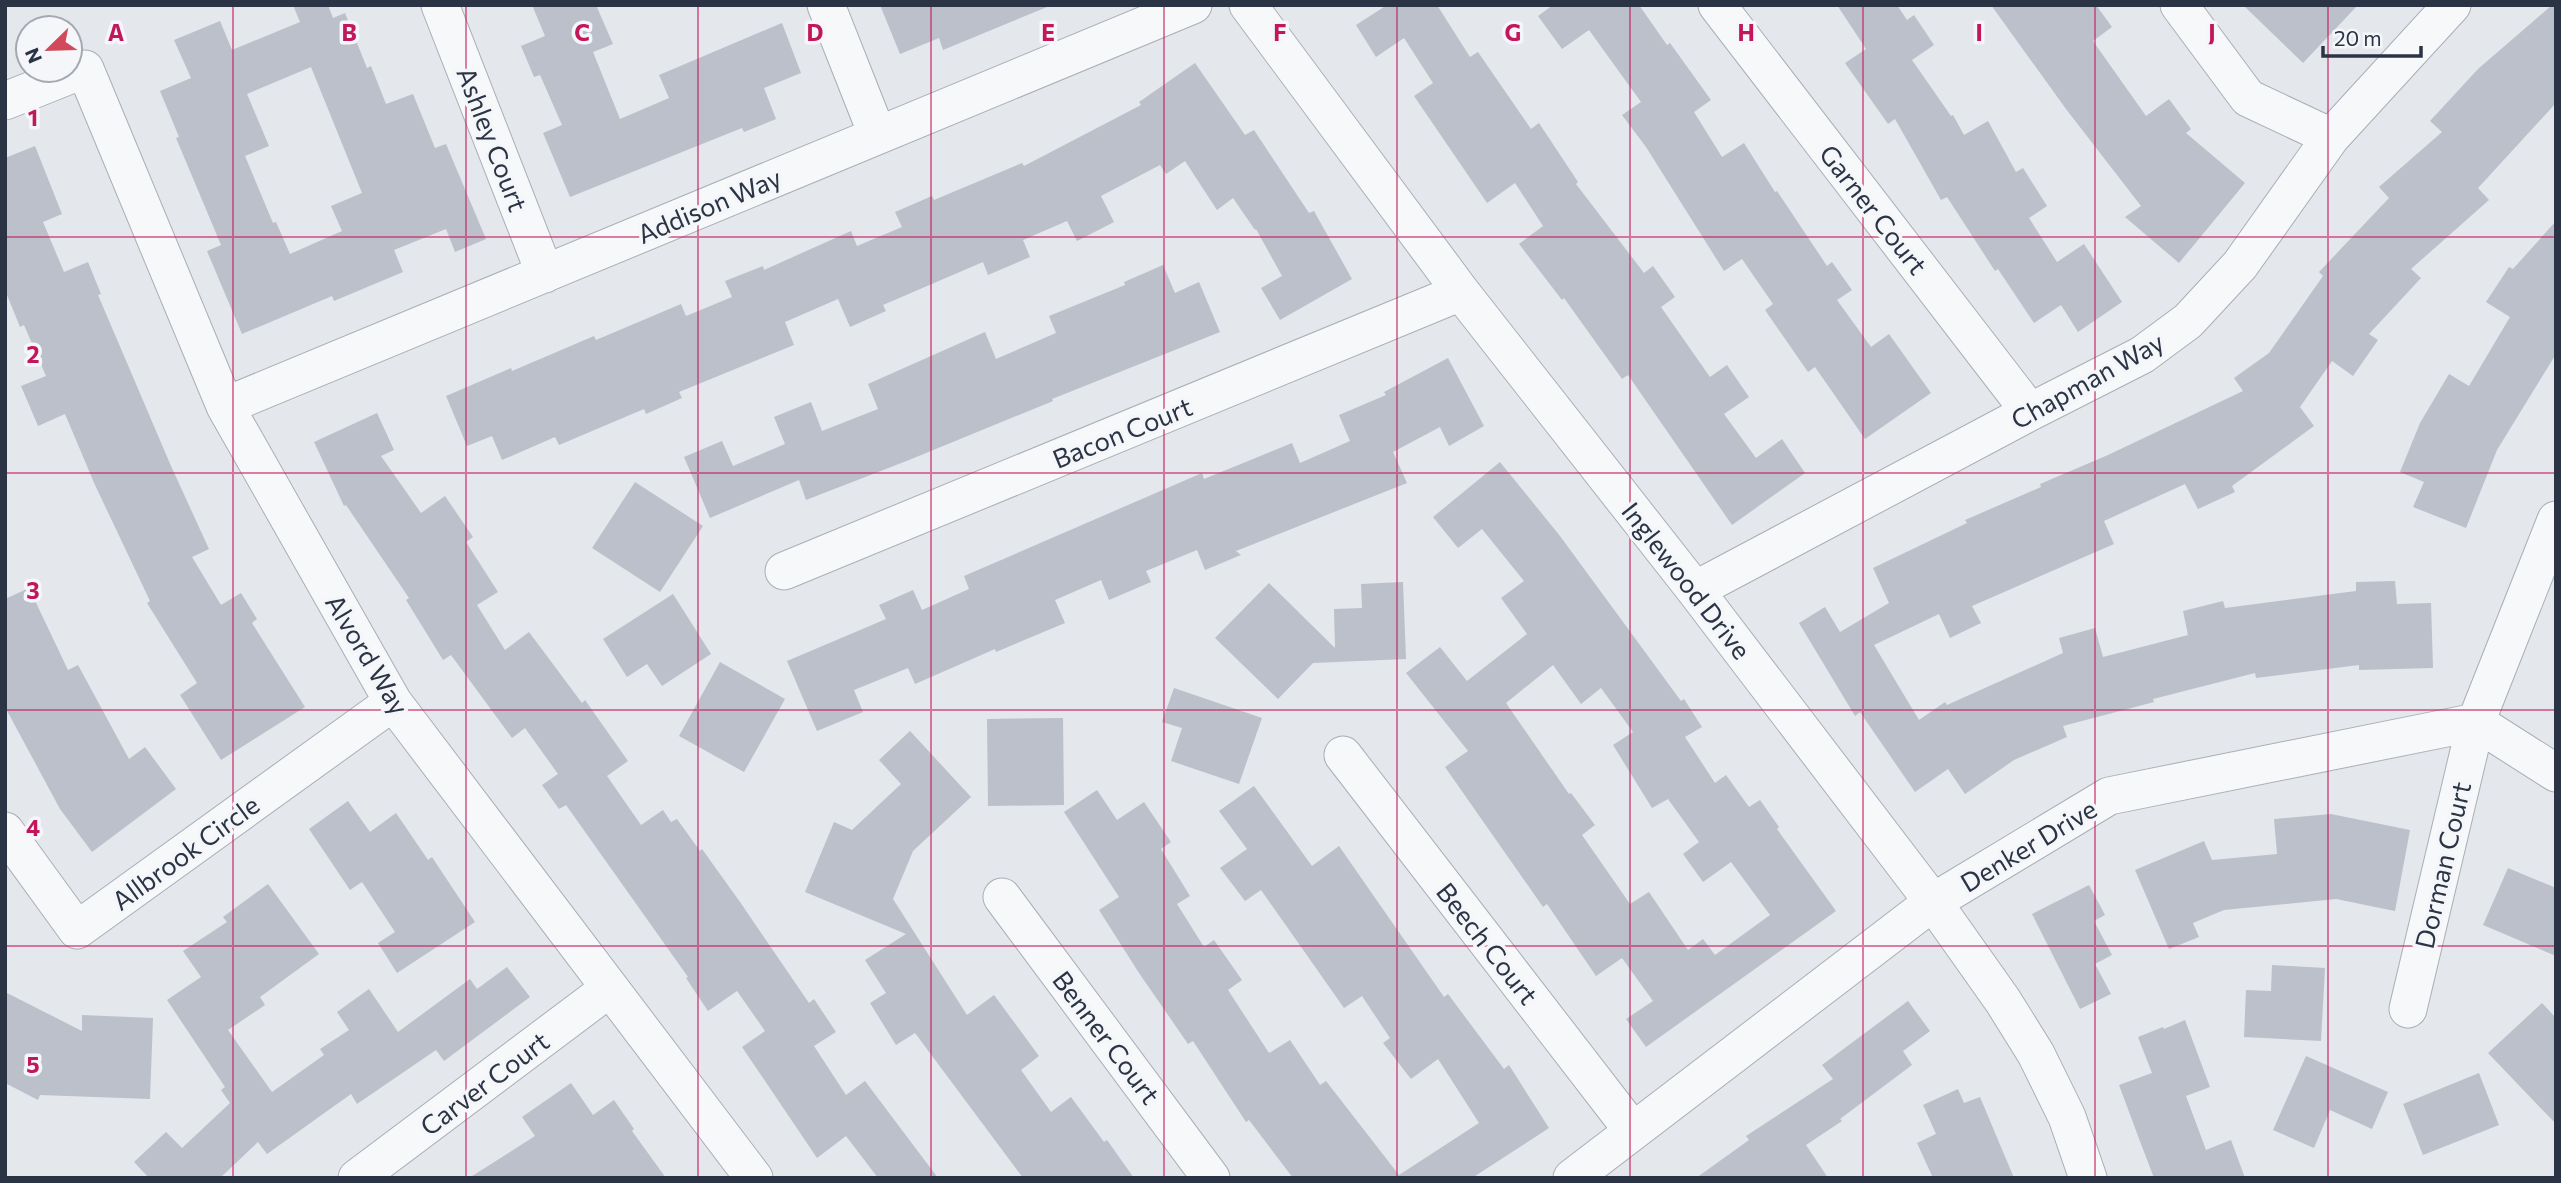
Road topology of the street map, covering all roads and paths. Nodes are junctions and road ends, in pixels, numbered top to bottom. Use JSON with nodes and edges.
{"nodes":[{"id":1,"x":440,"y":5,"type":"edge"},
{"id":2,"x":826,"y":5,"type":"edge"},
{"id":3,"x":1193,"y":5,"type":"edge"},
{"id":4,"x":1248,"y":5,"type":"edge"},
{"id":5,"x":1717,"y":5,"type":"edge"},
{"id":6,"x":2179,"y":5,"type":"edge"},
{"id":7,"x":2452,"y":5,"type":"edge"},
{"id":8,"x":5,"y":101,"type":"edge"},
{"id":9,"x":877,"y":134,"type":"junction"},
{"id":10,"x":2331,"y":137,"type":"junction"},
{"id":11,"x":545,"y":274,"type":"junction"},
{"id":12,"x":1461,"y":292,"type":"junction"},
{"id":13,"x":225,"y":406,"type":"junction"},
{"id":14,"x":2030,"y":412,"type":"junction"},
{"id":15,"x":2556,"y":520,"type":"edge"},
{"id":16,"x":784,"y":571,"type":"dead end"},
{"id":17,"x":1695,"y":590,"type":"junction"},
{"id":18,"x":393,"y":702,"type":"junction"},
{"id":19,"x":2476,"y":722,"type":"junction"},
{"id":20,"x":1343,"y":755,"type":"dead end"},
{"id":21,"x":2556,"y":773,"type":"edge"},
{"id":22,"x":5,"y":831,"type":"edge"},
{"id":23,"x":1002,"y":897,"type":"dead end"},
{"id":24,"x":1933,"y":902,"type":"junction"},
{"id":25,"x":610,"y":988,"type":"junction"},
{"id":26,"x":2408,"y":1009,"type":"dead end"},
{"id":27,"x":1633,"y":1131,"type":"junction"},
{"id":28,"x":357,"y":1178,"type":"edge"},
{"id":29,"x":754,"y":1178,"type":"edge"},
{"id":30,"x":1211,"y":1178,"type":"edge"},
{"id":31,"x":1572,"y":1178,"type":"edge"},
{"id":32,"x":2088,"y":1178,"type":"edge"}],
"edges":[{"from":1,"to":11,"type":"street","name":"Ashley Court"},
{"from":2,"to":9,"type":"street"},
{"from":3,"to":9,"type":"street","name":"Addison Way"},
{"from":4,"to":12,"type":"street","name":"Inglewood Drive"},
{"from":5,"to":14,"type":"street","name":"Garner Court"},
{"from":6,"to":10,"type":"street"},
{"from":7,"to":10,"type":"street","name":"Chapman Way"},
{"from":8,"to":13,"type":"street","name":"Alvord Way"},
{"from":9,"to":11,"type":"street","name":"Addison Way"},
{"from":10,"to":14,"type":"street","name":"Chapman Way"},
{"from":11,"to":13,"type":"street","name":"Addison Way"},
{"from":12,"to":16,"type":"street","name":"Bacon Court"},
{"from":12,"to":17,"type":"street","name":"Inglewood Drive"},
{"from":13,"to":18,"type":"street","name":"Alvord Way"},
{"from":14,"to":17,"type":"street","name":"Chapman Way"},
{"from":15,"to":19,"type":"street","name":"Dorman Court"},
{"from":17,"to":24,"type":"street","name":"Inglewood Drive"},
{"from":18,"to":22,"type":"street","name":"Allbrook Circle"},
{"from":18,"to":25,"type":"street","name":"Alvord Way"},
{"from":19,"to":21,"type":"street"},
{"from":19,"to":24,"type":"street","name":"Denker Drive"},
{"from":19,"to":26,"type":"street","name":"Dorman Court"},
{"from":20,"to":27,"type":"street","name":"Beech Court"},
{"from":23,"to":30,"type":"street","name":"Benner Court"},
{"from":24,"to":27,"type":"street","name":"Denker Drive"},
{"from":24,"to":32,"type":"street","name":"Inglewood Drive"},
{"from":25,"to":28,"type":"street","name":"Carver Court"},
{"from":25,"to":29,"type":"street","name":"Alvord Way"},
{"from":27,"to":31,"type":"street","name":"Denker Drive"}]}
